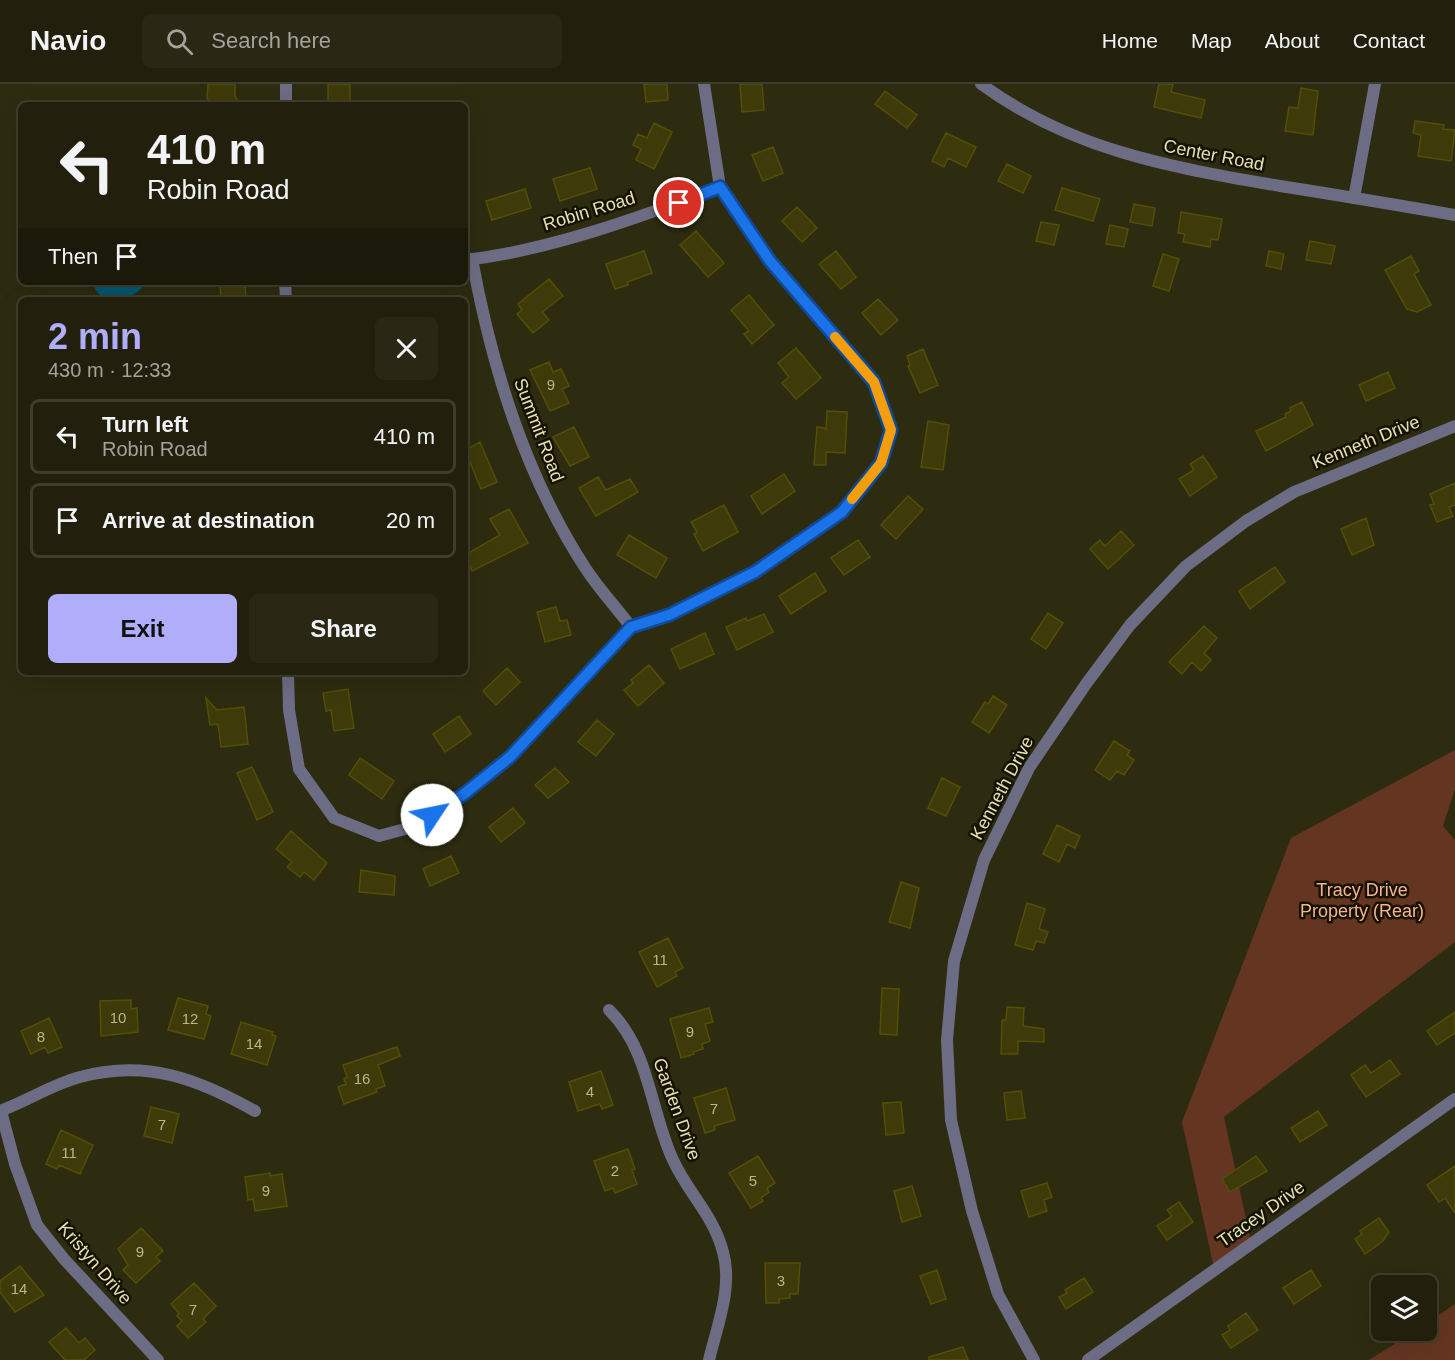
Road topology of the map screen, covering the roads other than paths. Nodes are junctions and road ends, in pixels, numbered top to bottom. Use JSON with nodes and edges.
{"nodes":[{"id":1,"x":286,"y":84,"type":"edge"},
{"id":2,"x":704,"y":84,"type":"edge"},
{"id":3,"x":981,"y":84,"type":"edge"},
{"id":4,"x":1375,"y":84,"type":"edge"},
{"id":5,"x":286,"y":102,"type":"edge"},
{"id":6,"x":720,"y":187,"type":"junction"},
{"id":7,"x":1354,"y":198,"type":"junction"},
{"id":8,"x":1455,"y":215,"type":"edge"},
{"id":9,"x":469,"y":260,"type":"edge"},
{"id":10,"x":1455,"y":426,"type":"edge"},
{"id":11,"x":631,"y":627,"type":"junction"},
{"id":12,"x":288,"y":675,"type":"edge"},
{"id":13,"x":609,"y":1010,"type":"dead end"},
{"id":14,"x":1455,"y":1099,"type":"edge"},
{"id":15,"x":0,"y":1111,"type":"edge"},
{"id":16,"x":255,"y":1112,"type":"dead end"},
{"id":17,"x":158,"y":1360,"type":"edge"},
{"id":18,"x":710,"y":1360,"type":"edge"},
{"id":19,"x":1034,"y":1360,"type":"edge"},
{"id":20,"x":1088,"y":1360,"type":"edge"}],
"edges":[{"from":1,"to":5,"type":"street"},
{"from":2,"to":6,"type":"street"},
{"from":3,"to":7,"type":"street","name":"Center Road"},
{"from":4,"to":7,"type":"street"},
{"from":6,"to":9,"type":"street","name":"Robin Road"},
{"from":6,"to":11,"type":"street"},
{"from":7,"to":8,"type":"street","name":"Center Road"},
{"from":9,"to":11,"type":"street","name":"Summit Road"},
{"from":10,"to":19,"type":"street","name":"Kenneth Drive"},
{"from":11,"to":12,"type":"street"},
{"from":13,"to":18,"type":"street","name":"Garden Drive"},
{"from":14,"to":20,"type":"street","name":"Tracey Drive"},
{"from":15,"to":16,"type":"street"},
{"from":15,"to":17,"type":"street","name":"Kristyn Drive"}]}
